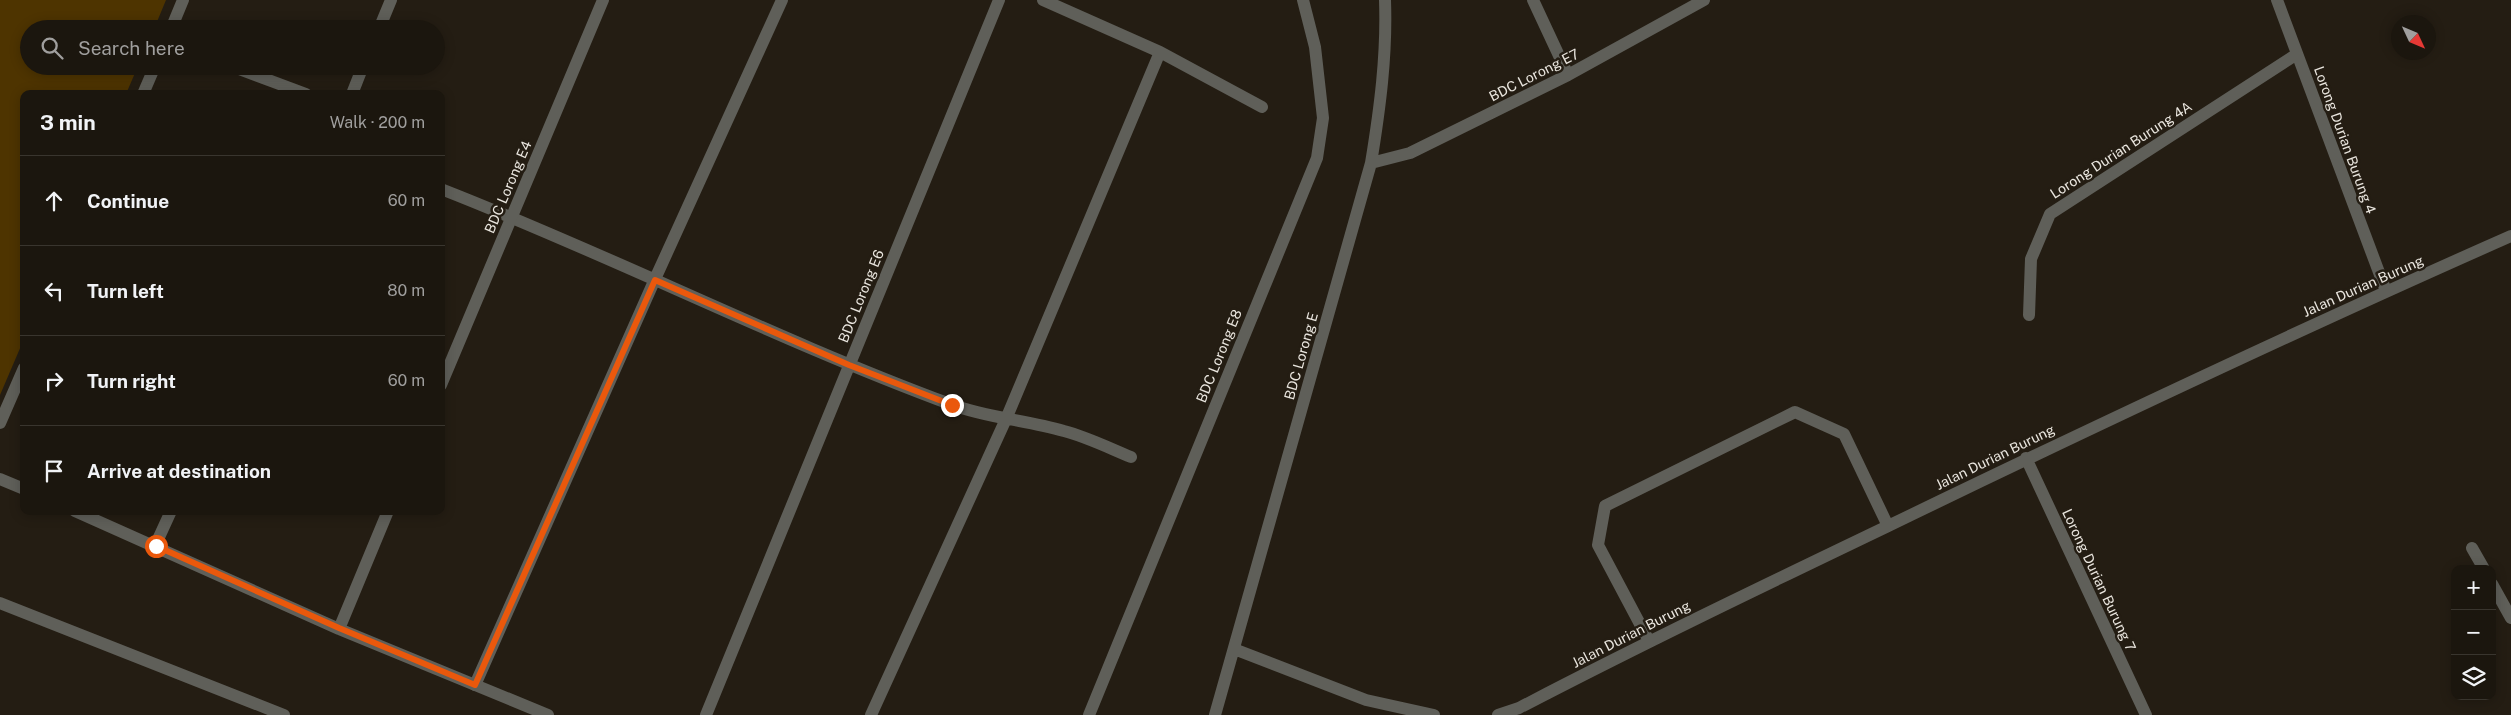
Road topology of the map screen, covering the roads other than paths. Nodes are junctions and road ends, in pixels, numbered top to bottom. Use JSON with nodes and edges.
{"nodes":[{"id":1,"x":183,"y":0,"type":"edge"},
{"id":2,"x":391,"y":0,"type":"edge"},
{"id":3,"x":603,"y":0,"type":"edge"},
{"id":4,"x":782,"y":0,"type":"edge"},
{"id":5,"x":999,"y":0,"type":"edge"},
{"id":6,"x":1043,"y":0,"type":"edge"},
{"id":7,"x":1303,"y":0,"type":"edge"},
{"id":8,"x":1385,"y":0,"type":"edge"},
{"id":9,"x":1533,"y":0,"type":"edge"},
{"id":10,"x":1704,"y":0,"type":"edge"},
{"id":11,"x":2277,"y":0,"type":"edge"},
{"id":12,"x":175,"y":20,"type":"edge"},
{"id":13,"x":383,"y":20,"type":"edge"},
{"id":14,"x":1160,"y":52,"type":"junction"},
{"id":15,"x":2297,"y":54,"type":"junction"},
{"id":16,"x":151,"y":75,"type":"edge"},
{"id":17,"x":255,"y":75,"type":"edge"},
{"id":18,"x":359,"y":75,"type":"edge"},
{"id":19,"x":1568,"y":76,"type":"junction"},
{"id":20,"x":145,"y":90,"type":"edge"},
{"id":21,"x":295,"y":90,"type":"edge"},
{"id":22,"x":354,"y":90,"type":"edge"},
{"id":23,"x":1262,"y":107,"type":"dead end"},
{"id":24,"x":1371,"y":163,"type":"junction"},
{"id":25,"x":445,"y":191,"type":"edge"},
{"id":26,"x":512,"y":217,"type":"junction"},
{"id":27,"x":2511,"y":236,"type":"edge"},
{"id":28,"x":655,"y":280,"type":"junction"},
{"id":29,"x":2386,"y":291,"type":"junction"},
{"id":30,"x":2029,"y":315,"type":"dead end"},
{"id":31,"x":849,"y":365,"type":"junction"},
{"id":32,"x":445,"y":376,"type":"edge"},
{"id":33,"x":20,"y":377,"type":"edge"},
{"id":34,"x":1006,"y":419,"type":"junction"},
{"id":35,"x":0,"y":423,"type":"edge"},
{"id":36,"x":1131,"y":457,"type":"dead end"},
{"id":37,"x":2026,"y":458,"type":"junction"},
{"id":38,"x":0,"y":478,"type":"edge"},
{"id":39,"x":20,"y":487,"type":"edge"},
{"id":40,"x":84,"y":515,"type":"edge"},
{"id":41,"x":169,"y":515,"type":"edge"},
{"id":42,"x":386,"y":515,"type":"edge"},
{"id":43,"x":1888,"y":526,"type":"junction"},
{"id":44,"x":156,"y":546,"type":"junction"},
{"id":45,"x":2472,"y":548,"type":"dead end"},
{"id":46,"x":2482,"y":565,"type":"edge"},
{"id":47,"x":2496,"y":591,"type":"edge"},
{"id":48,"x":0,"y":603,"type":"edge"},
{"id":49,"x":2511,"y":618,"type":"edge"},
{"id":50,"x":339,"y":628,"type":"junction"},
{"id":51,"x":1649,"y":641,"type":"junction"},
{"id":52,"x":1234,"y":649,"type":"junction"},
{"id":53,"x":475,"y":685,"type":"junction"},
{"id":54,"x":284,"y":715,"type":"edge"},
{"id":55,"x":548,"y":715,"type":"edge"},
{"id":56,"x":706,"y":715,"type":"edge"},
{"id":57,"x":871,"y":715,"type":"edge"},
{"id":58,"x":1089,"y":715,"type":"edge"},
{"id":59,"x":1215,"y":715,"type":"edge"},
{"id":60,"x":1434,"y":715,"type":"edge"},
{"id":61,"x":1498,"y":715,"type":"edge"},
{"id":62,"x":2146,"y":715,"type":"edge"}],
"edges":[{"from":1,"to":12,"type":"street"},
{"from":2,"to":13,"type":"street"},
{"from":3,"to":26,"type":"street","name":"BDC Lorong E4"},
{"from":4,"to":28,"type":"street"},
{"from":5,"to":31,"type":"street","name":"BDC Lorong E6"},
{"from":6,"to":14,"type":"street"},
{"from":7,"to":58,"type":"street","name":"BDC Lorong E8"},
{"from":8,"to":24,"type":"street","name":"BDC Lorong E"},
{"from":9,"to":19,"type":"street"},
{"from":10,"to":19,"type":"street","name":"BDC Lorong E7"},
{"from":11,"to":15,"type":"street","name":"Lorong Durian Burung 4"},
{"from":14,"to":23,"type":"street"},
{"from":14,"to":34,"type":"street"},
{"from":15,"to":29,"type":"street","name":"Lorong Durian Burung 4"},
{"from":15,"to":30,"type":"street","name":"Lorong Durian Burung 4A"},
{"from":16,"to":20,"type":"street"},
{"from":17,"to":21,"type":"street"},
{"from":18,"to":22,"type":"street"},
{"from":19,"to":24,"type":"street","name":"BDC Lorong E7"},
{"from":24,"to":52,"type":"street","name":"BDC Lorong E"},
{"from":25,"to":26,"type":"street"},
{"from":26,"to":28,"type":"street"},
{"from":26,"to":32,"type":"street","name":"BDC Lorong E4"},
{"from":27,"to":29,"type":"street","name":"Jalan Durian Burung"},
{"from":28,"to":31,"type":"street"},
{"from":28,"to":53,"type":"street"},
{"from":29,"to":37,"type":"street","name":"Jalan Durian Burung"},
{"from":31,"to":34,"type":"street"},
{"from":31,"to":56,"type":"street","name":"BDC Lorong E6"},
{"from":33,"to":35,"type":"street"},
{"from":34,"to":36,"type":"street"},
{"from":34,"to":57,"type":"street"},
{"from":37,"to":43,"type":"street","name":"Jalan Durian Burung"},
{"from":37,"to":62,"type":"street","name":"Lorong Durian Burung 7"},
{"from":38,"to":39,"type":"street"},
{"from":40,"to":44,"type":"street"},
{"from":41,"to":44,"type":"street"},
{"from":42,"to":50,"type":"street"},
{"from":43,"to":51,"type":"street","name":"Jalan Durian Burung"},
{"from":43,"to":51,"type":"street"},
{"from":44,"to":50,"type":"street"},
{"from":45,"to":46,"type":"street"},
{"from":47,"to":49,"type":"street"},
{"from":48,"to":54,"type":"street"},
{"from":50,"to":53,"type":"street"},
{"from":51,"to":61,"type":"street","name":"Jalan Durian Burung"},
{"from":52,"to":59,"type":"street","name":"BDC Lorong E"},
{"from":52,"to":60,"type":"street"},
{"from":53,"to":55,"type":"street"}]}
